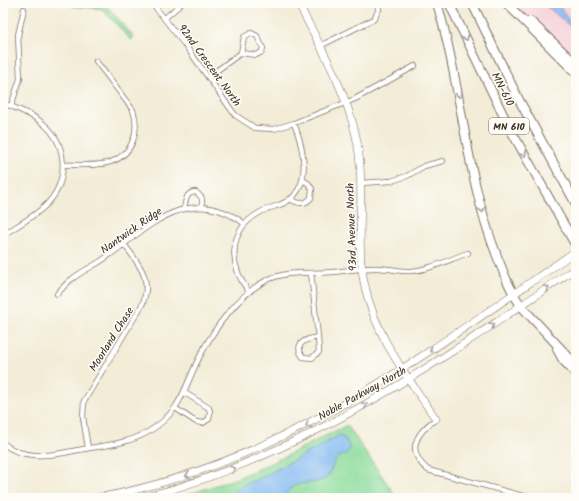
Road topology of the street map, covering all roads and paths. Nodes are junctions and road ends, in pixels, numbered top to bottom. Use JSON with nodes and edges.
{"nodes":[{"id":1,"x":152,"y":3,"type":"edge"},
{"id":2,"x":182,"y":3,"type":"edge"},
{"id":3,"x":298,"y":3,"type":"edge"},
{"id":4,"x":376,"y":3,"type":"edge"},
{"id":5,"x":437,"y":3,"type":"edge"},
{"id":6,"x":449,"y":3,"type":"edge"},
{"id":7,"x":472,"y":3,"type":"edge"},
{"id":8,"x":507,"y":3,"type":"edge"},
{"id":9,"x":24,"y":9,"type":"dead end"},
{"id":10,"x":165,"y":18,"type":"junction"},
{"id":11,"x":320,"y":46,"type":"junction"},
{"id":12,"x":241,"y":53,"type":"junction"},
{"id":13,"x":96,"y":61,"type":"dead end"},
{"id":14,"x":576,"y":64,"type":"edge"},
{"id":15,"x":415,"y":66,"type":"dead end"},
{"id":16,"x":576,"y":73,"type":"edge"},
{"id":17,"x":208,"y":77,"type":"junction"},
{"id":18,"x":346,"y":102,"type":"junction"},
{"id":19,"x":3,"y":103,"type":"edge"},
{"id":20,"x":11,"y":106,"type":"junction"},
{"id":21,"x":294,"y":123,"type":"junction"},
{"id":22,"x":443,"y":161,"type":"dead end"},
{"id":23,"x":63,"y":165,"type":"junction"},
{"id":24,"x":302,"y":180,"type":"junction"},
{"id":25,"x":361,"y":183,"type":"junction"},
{"id":26,"x":290,"y":199,"type":"junction"},
{"id":27,"x":576,"y":204,"type":"edge"},
{"id":28,"x":202,"y":207,"type":"junction"},
{"id":29,"x":184,"y":208,"type":"junction"},
{"id":30,"x":245,"y":224,"type":"junction"},
{"id":31,"x":3,"y":235,"type":"edge"},
{"id":32,"x":124,"y":244,"type":"junction"},
{"id":33,"x":576,"y":246,"type":"edge"},
{"id":34,"x":576,"y":251,"type":"edge"},
{"id":35,"x":468,"y":253,"type":"dead end"},
{"id":36,"x":362,"y":268,"type":"junction"},
{"id":37,"x":575,"y":269,"type":"edge"},
{"id":38,"x":311,"y":273,"type":"junction"},
{"id":39,"x":249,"y":292,"type":"junction"},
{"id":40,"x":57,"y":294,"type":"dead end"},
{"id":41,"x":513,"y":295,"type":"junction"},
{"id":42,"x":521,"y":306,"type":"junction"},
{"id":43,"x":318,"y":337,"type":"junction"},
{"id":44,"x":552,"y":339,"type":"junction"},
{"id":45,"x":576,"y":365,"type":"edge"},
{"id":46,"x":402,"y":370,"type":"junction"},
{"id":47,"x":576,"y":374,"type":"edge"},
{"id":48,"x":409,"y":379,"type":"junction"},
{"id":49,"x":185,"y":393,"type":"junction"},
{"id":50,"x":175,"y":408,"type":"junction"},
{"id":51,"x":436,"y":418,"type":"joint"},
{"id":52,"x":3,"y":444,"type":"edge"},
{"id":53,"x":88,"y":448,"type":"junction"},
{"id":54,"x":98,"y":498,"type":"edge"},
{"id":55,"x":142,"y":498,"type":"edge"},
{"id":56,"x":530,"y":498,"type":"edge"}],
"edges":[{"from":1,"to":10,"type":"street","name":"92nd Crescent North"},
{"from":2,"to":10,"type":"street"},
{"from":3,"to":11,"type":"main road","name":"93rd Avenue North"},
{"from":4,"to":11,"type":"street"},
{"from":5,"to":41,"type":"highway","one_way":true},
{"from":6,"to":33,"type":"highway","name":"MN-610","number":"MN 610","one_way":true},
{"from":7,"to":27,"type":"highway","name":"MN-610","number":"MN 610"},
{"from":8,"to":14,"type":"highway"},
{"from":8,"to":16,"type":"highway"},
{"from":9,"to":20,"type":"street"},
{"from":10,"to":17,"type":"street","name":"92nd Crescent North"},
{"from":11,"to":18,"type":"main road","name":"93rd Avenue North"},
{"from":12,"to":12,"type":"street"},
{"from":12,"to":17,"type":"street"},
{"from":13,"to":23,"type":"street"},
{"from":15,"to":18,"type":"street"},
{"from":17,"to":21,"type":"street","name":"92nd Crescent North"},
{"from":18,"to":21,"type":"street"},
{"from":18,"to":25,"type":"main road","name":"93rd Avenue North"},
{"from":19,"to":20,"type":"street"},
{"from":20,"to":23,"type":"street"},
{"from":21,"to":24,"type":"street"},
{"from":22,"to":25,"type":"street"},
{"from":23,"to":31,"type":"street"},
{"from":24,"to":26,"type":"street"},
{"from":24,"to":26,"type":"street"},
{"from":25,"to":36,"type":"main road","name":"93rd Avenue North"},
{"from":26,"to":30,"type":"street"},
{"from":28,"to":29,"type":"street","name":"Nantwick Ridge"},
{"from":28,"to":29,"type":"street"},
{"from":28,"to":30,"type":"street","name":"Nantwick Ridge"},
{"from":29,"to":32,"type":"street","name":"Nantwick Ridge"},
{"from":30,"to":39,"type":"street"},
{"from":32,"to":40,"type":"street","name":"Nantwick Ridge"},
{"from":32,"to":53,"type":"street","name":"Moorland Chase"},
{"from":34,"to":41,"type":"main road","name":"Noble Parkway North"},
{"from":35,"to":36,"type":"street"},
{"from":36,"to":38,"type":"street"},
{"from":36,"to":46,"type":"main road","name":"93rd Avenue North"},
{"from":42,"to":37,"type":"main road","name":"Noble Parkway North","one_way":true},
{"from":38,"to":39,"type":"street"},
{"from":38,"to":43,"type":"street"},
{"from":39,"to":49,"type":"street"},
{"from":41,"to":42,"type":"highway"},
{"from":41,"to":46,"type":"main road","name":"Noble Parkway North","one_way":true},
{"from":42,"to":44,"type":"highway"},
{"from":48,"to":42,"type":"main road","name":"Noble Parkway North","one_way":true},
{"from":43,"to":43,"type":"street"},
{"from":44,"to":45,"type":"highway"},
{"from":44,"to":47,"type":"highway"},
{"from":46,"to":48,"type":"main road","name":"93rd Avenue North"},
{"from":46,"to":54,"type":"main road","name":"Noble Parkway North","one_way":true},
{"from":48,"to":51,"type":"main road","name":"93rd Avenue North"},
{"from":55,"to":48,"type":"main road","name":"Noble Parkway North","one_way":true},
{"from":49,"to":50,"type":"street"},
{"from":49,"to":50,"type":"street"},
{"from":50,"to":53,"type":"street"},
{"from":51,"to":56,"type":"street","name":"93rd Avenue North"},
{"from":52,"to":53,"type":"street"}]}
